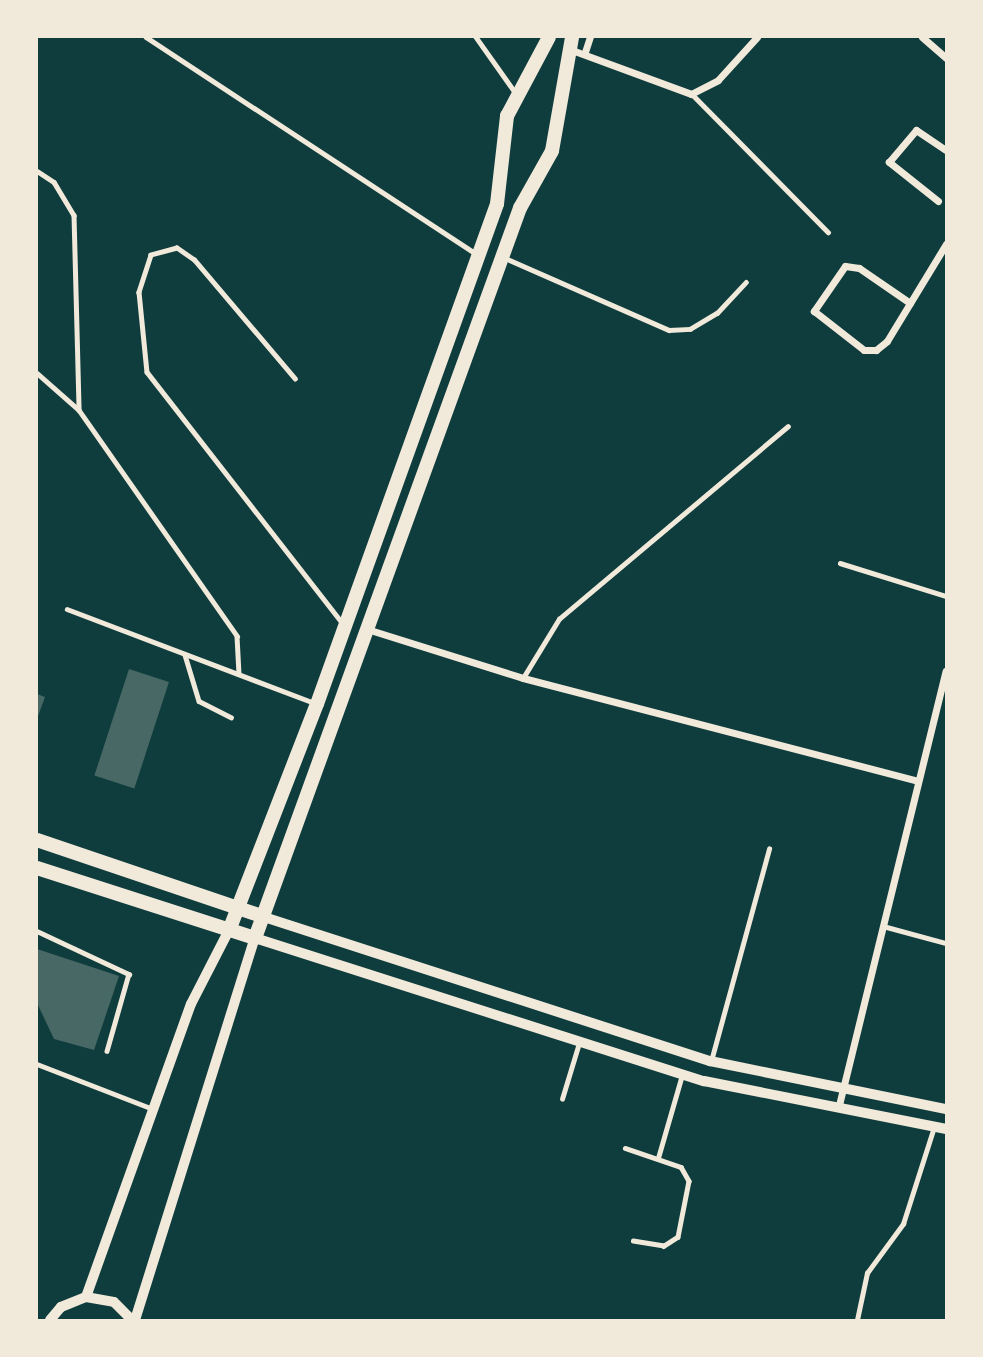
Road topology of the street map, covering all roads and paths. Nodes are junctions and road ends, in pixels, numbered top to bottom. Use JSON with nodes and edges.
{"nodes":[{"id":1,"x":146,"y":37,"type":"edge"},
{"id":2,"x":476,"y":37,"type":"edge"},
{"id":3,"x":549,"y":37,"type":"edge"},
{"id":4,"x":590,"y":37,"type":"edge"},
{"id":5,"x":757,"y":37,"type":"edge"},
{"id":6,"x":922,"y":37,"type":"edge"},
{"id":7,"x":570,"y":43,"type":"edge"},
{"id":8,"x":585,"y":52,"type":"junction"},
{"id":9,"x":946,"y":58,"type":"edge"},
{"id":10,"x":542,"y":60,"type":"junction"},
{"id":11,"x":565,"y":66,"type":"junction"},
{"id":12,"x":691,"y":94,"type":"junction"},
{"id":13,"x":517,"y":96,"type":"junction"},
{"id":14,"x":946,"y":149,"type":"edge"},
{"id":15,"x":37,"y":171,"type":"edge"},
{"id":16,"x":938,"y":201,"type":"dead end"},
{"id":17,"x":496,"y":204,"type":"junction"},
{"id":18,"x":520,"y":208,"type":"junction"},
{"id":19,"x":828,"y":232,"type":"dead end"},
{"id":20,"x":946,"y":244,"type":"edge"},
{"id":21,"x":478,"y":255,"type":"junction"},
{"id":22,"x":504,"y":257,"type":"junction"},
{"id":23,"x":746,"y":282,"type":"dead end"},
{"id":24,"x":910,"y":303,"type":"junction"},
{"id":25,"x":37,"y":373,"type":"edge"},
{"id":26,"x":295,"y":379,"type":"dead end"},
{"id":27,"x":79,"y":410,"type":"junction"},
{"id":28,"x":788,"y":426,"type":"dead end"},
{"id":29,"x":840,"y":563,"type":"dead end"},
{"id":30,"x":946,"y":596,"type":"edge"},
{"id":31,"x":67,"y":609,"type":"dead end"},
{"id":32,"x":345,"y":627,"type":"junction"},
{"id":33,"x":370,"y":629,"type":"junction"},
{"id":34,"x":185,"y":654,"type":"junction"},
{"id":35,"x":946,"y":671,"type":"edge"},
{"id":36,"x":239,"y":674,"type":"junction"},
{"id":37,"x":523,"y":678,"type":"junction"},
{"id":38,"x":317,"y":704,"type":"junction"},
{"id":39,"x":231,"y":717,"type":"dead end"},
{"id":40,"x":918,"y":781,"type":"junction"},
{"id":41,"x":37,"y":840,"type":"edge"},
{"id":42,"x":769,"y":849,"type":"dead end"},
{"id":43,"x":37,"y":867,"type":"edge"},
{"id":44,"x":240,"y":907,"type":"junction"},
{"id":45,"x":264,"y":917,"type":"junction"},
{"id":46,"x":883,"y":926,"type":"junction"},
{"id":47,"x":230,"y":928,"type":"junction"},
{"id":48,"x":37,"y":931,"type":"edge"},
{"id":49,"x":255,"y":938,"type":"junction"},
{"id":50,"x":946,"y":943,"type":"edge"},
{"id":51,"x":579,"y":1042,"type":"junction"},
{"id":52,"x":107,"y":1051,"type":"dead end"},
{"id":53,"x":710,"y":1061,"type":"junction"},
{"id":54,"x":37,"y":1064,"type":"edge"},
{"id":55,"x":682,"y":1074,"type":"junction"},
{"id":56,"x":843,"y":1086,"type":"junction"},
{"id":57,"x":562,"y":1099,"type":"dead end"},
{"id":58,"x":839,"y":1105,"type":"junction"},
{"id":59,"x":153,"y":1109,"type":"junction"},
{"id":60,"x":946,"y":1109,"type":"edge"},
{"id":61,"x":934,"y":1126,"type":"junction"},
{"id":62,"x":946,"y":1129,"type":"edge"},
{"id":63,"x":625,"y":1148,"type":"dead end"},
{"id":64,"x":657,"y":1158,"type":"junction"},
{"id":65,"x":633,"y":1241,"type":"dead end"},
{"id":66,"x":86,"y":1297,"type":"junction"},
{"id":67,"x":50,"y":1320,"type":"edge"},
{"id":68,"x":134,"y":1320,"type":"edge"},
{"id":69,"x":857,"y":1320,"type":"edge"}],
"edges":[{"from":1,"to":21,"type":"lane"},
{"from":2,"to":13,"type":"lane"},
{"from":3,"to":10,"type":"main road"},
{"from":4,"to":8,"type":"street"},
{"from":5,"to":12,"type":"street"},
{"from":6,"to":9,"type":"street"},
{"from":7,"to":8,"type":"street"},
{"from":7,"to":11,"type":"main road"},
{"from":8,"to":12,"type":"street"},
{"from":10,"to":11,"type":"main road"},
{"from":10,"to":13,"type":"main road"},
{"from":11,"to":18,"type":"main road"},
{"from":12,"to":19,"type":"lane"},
{"from":13,"to":17,"type":"main road"},
{"from":14,"to":16,"type":"street"},
{"from":15,"to":27,"type":"lane"},
{"from":17,"to":18,"type":"main road"},
{"from":17,"to":21,"type":"main road"},
{"from":18,"to":22,"type":"main road"},
{"from":20,"to":24,"type":"street"},
{"from":21,"to":32,"type":"main road"},
{"from":22,"to":23,"type":"lane"},
{"from":22,"to":33,"type":"main road"},
{"from":24,"to":24,"type":"street"},
{"from":25,"to":27,"type":"lane"},
{"from":26,"to":32,"type":"lane"},
{"from":27,"to":36,"type":"lane"},
{"from":28,"to":37,"type":"lane"},
{"from":29,"to":30,"type":"lane"},
{"from":31,"to":34,"type":"lane"},
{"from":32,"to":38,"type":"main road"},
{"from":33,"to":37,"type":"street"},
{"from":33,"to":45,"type":"main road"},
{"from":34,"to":36,"type":"lane"},
{"from":34,"to":39,"type":"lane"},
{"from":35,"to":40,"type":"street"},
{"from":36,"to":38,"type":"lane"},
{"from":37,"to":40,"type":"street"},
{"from":38,"to":44,"type":"main road"},
{"from":40,"to":46,"type":"street"},
{"from":41,"to":44,"type":"main road"},
{"from":42,"to":53,"type":"lane"},
{"from":43,"to":47,"type":"main road"},
{"from":44,"to":45,"type":"main road"},
{"from":44,"to":47,"type":"main road"},
{"from":45,"to":49,"type":"main road"},
{"from":45,"to":53,"type":"street"},
{"from":46,"to":50,"type":"lane"},
{"from":46,"to":56,"type":"street"},
{"from":47,"to":49,"type":"main road"},
{"from":47,"to":59,"type":"street"},
{"from":48,"to":52,"type":"lane"},
{"from":49,"to":51,"type":"street"},
{"from":49,"to":68,"type":"street"},
{"from":51,"to":55,"type":"street"},
{"from":51,"to":57,"type":"lane"},
{"from":53,"to":56,"type":"street"},
{"from":54,"to":59,"type":"lane"},
{"from":55,"to":58,"type":"street"},
{"from":55,"to":64,"type":"lane"},
{"from":56,"to":58,"type":"street"},
{"from":56,"to":60,"type":"street"},
{"from":58,"to":61,"type":"street"},
{"from":59,"to":66,"type":"street"},
{"from":61,"to":62,"type":"street"},
{"from":61,"to":69,"type":"lane"},
{"from":63,"to":64,"type":"lane"},
{"from":64,"to":65,"type":"lane"},
{"from":66,"to":67,"type":"street"},
{"from":66,"to":68,"type":"street"}]}
